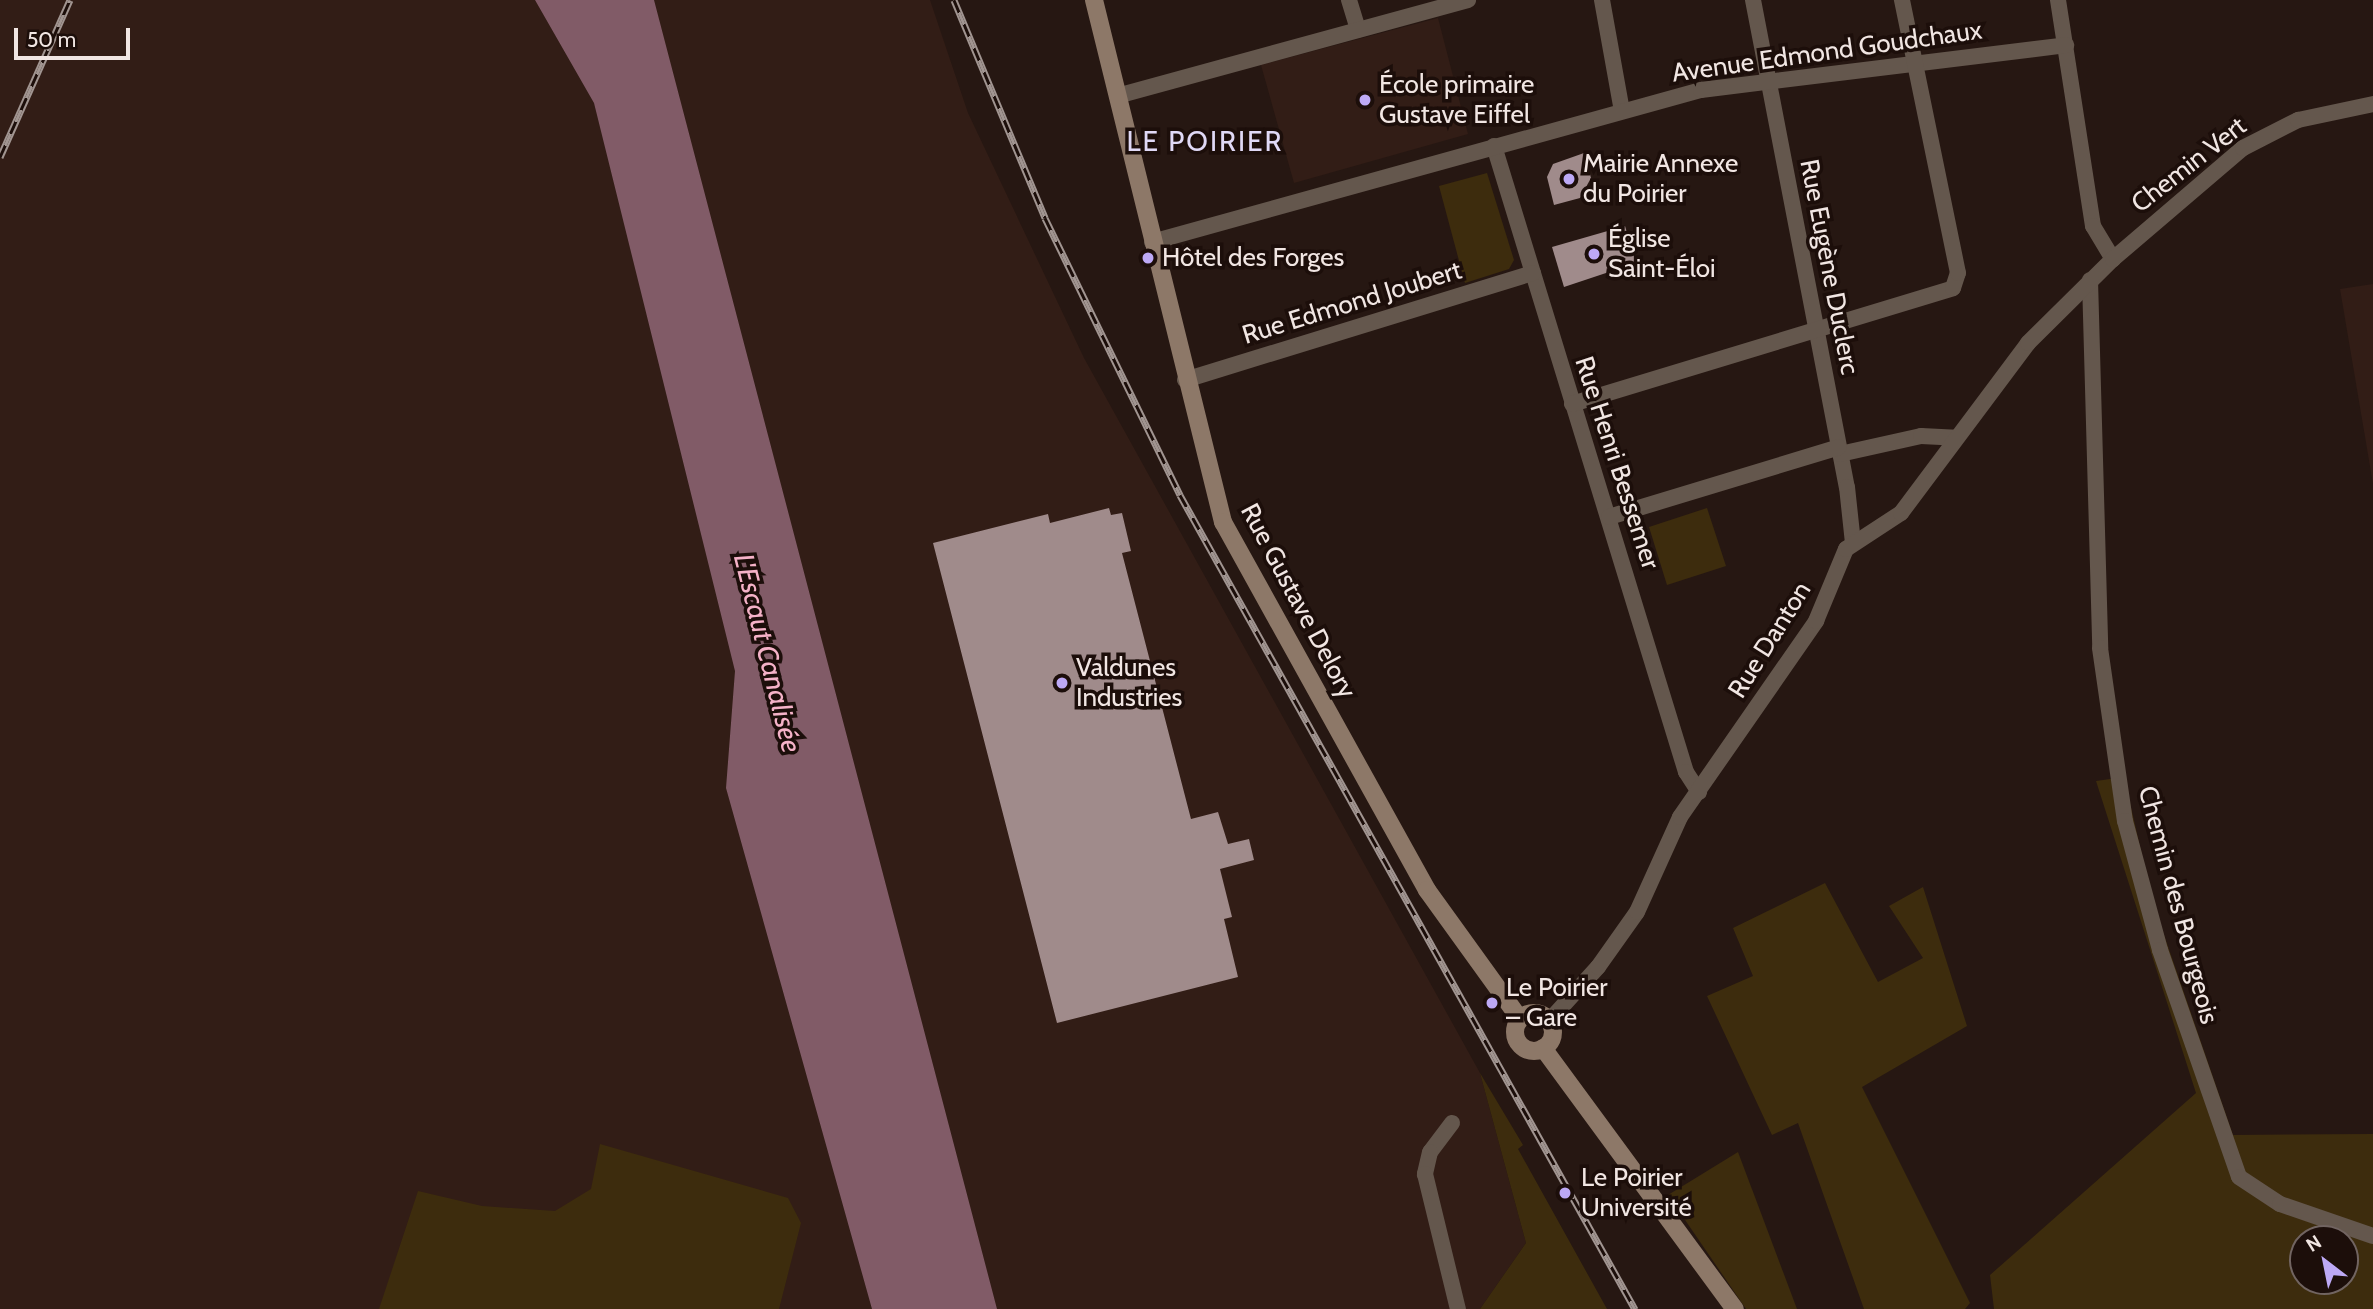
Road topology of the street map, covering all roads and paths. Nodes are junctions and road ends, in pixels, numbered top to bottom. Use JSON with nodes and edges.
{"nodes":[{"id":1,"x":1094,"y":0,"type":"edge"},
{"id":2,"x":1349,"y":0,"type":"edge"},
{"id":3,"x":1468,"y":0,"type":"edge"},
{"id":4,"x":1602,"y":0,"type":"edge"},
{"id":5,"x":1753,"y":0,"type":"edge"},
{"id":6,"x":1902,"y":0,"type":"edge"},
{"id":7,"x":2058,"y":0,"type":"edge"},
{"id":8,"x":1358,"y":30,"type":"junction"},
{"id":9,"x":2066,"y":45,"type":"junction"},
{"id":10,"x":1915,"y":62,"type":"junction"},
{"id":11,"x":1768,"y":80,"type":"junction"},
{"id":12,"x":1117,"y":96,"type":"junction"},
{"id":13,"x":2373,"y":104,"type":"edge"},
{"id":14,"x":1622,"y":111,"type":"junction"},
{"id":15,"x":1494,"y":146,"type":"junction"},
{"id":16,"x":1152,"y":242,"type":"junction"},
{"id":17,"x":2113,"y":259,"type":"junction"},
{"id":18,"x":1533,"y":273,"type":"junction"},
{"id":19,"x":2090,"y":280,"type":"junction"},
{"id":20,"x":1816,"y":331,"type":"junction"},
{"id":21,"x":1185,"y":380,"type":"junction"},
{"id":22,"x":1572,"y":404,"type":"junction"},
{"id":23,"x":1956,"y":438,"type":"junction"},
{"id":24,"x":1839,"y":450,"type":"junction"},
{"id":25,"x":1609,"y":517,"type":"junction"},
{"id":26,"x":1853,"y":543,"type":"junction"},
{"id":27,"x":1699,"y":792,"type":"junction"},
{"id":28,"x":1520,"y":1019,"type":"junction"},
{"id":29,"x":1549,"y":1021,"type":"junction"},
{"id":30,"x":1543,"y":1048,"type":"junction"},
{"id":31,"x":1452,"y":1123,"type":"dead end"},
{"id":32,"x":2373,"y":1236,"type":"edge"},
{"id":33,"x":1458,"y":1309,"type":"edge"},
{"id":34,"x":1735,"y":1309,"type":"edge"}],
"edges":[{"from":1,"to":12,"type":"street","name":"Rue Gustave Delory"},
{"from":2,"to":8,"type":"street"},
{"from":3,"to":8,"type":"street"},
{"from":4,"to":14,"type":"street"},
{"from":5,"to":11,"type":"street","name":"Rue Eugène Duclerc"},
{"from":6,"to":10,"type":"street"},
{"from":7,"to":9,"type":"street"},
{"from":8,"to":12,"type":"street"},
{"from":9,"to":10,"type":"street","name":"Avenue Edmond Goudchaux"},
{"from":9,"to":17,"type":"street"},
{"from":10,"to":11,"type":"street","name":"Avenue Edmond Goudchaux"},
{"from":10,"to":20,"type":"street"},
{"from":11,"to":14,"type":"street","name":"Avenue Edmond Goudchaux"},
{"from":11,"to":20,"type":"street","name":"Rue Eugène Duclerc"},
{"from":12,"to":16,"type":"street","name":"Rue Gustave Delory"},
{"from":13,"to":17,"type":"street","name":"Chemin Vert"},
{"from":14,"to":15,"type":"street","name":"Avenue Edmond Goudchaux"},
{"from":15,"to":16,"type":"street","name":"Avenue Edmond Goudchaux"},
{"from":15,"to":18,"type":"street","name":"Rue Henri Bessemer"},
{"from":16,"to":21,"type":"street","name":"Rue Gustave Delory"},
{"from":17,"to":19,"type":"street","name":"Chemin Vert"},
{"from":18,"to":21,"type":"street","name":"Rue Edmond Joubert"},
{"from":18,"to":22,"type":"street","name":"Rue Henri Bessemer"},
{"from":19,"to":23,"type":"street"},
{"from":19,"to":32,"type":"street","name":"Chemin des Bourgeois"},
{"from":20,"to":22,"type":"street"},
{"from":20,"to":24,"type":"street","name":"Rue Eugène Duclerc"},
{"from":21,"to":28,"type":"street","name":"Rue Gustave Delory"},
{"from":22,"to":25,"type":"street","name":"Rue Henri Bessemer"},
{"from":23,"to":24,"type":"street"},
{"from":23,"to":26,"type":"street"},
{"from":24,"to":25,"type":"street"},
{"from":24,"to":26,"type":"street","name":"Rue Eugène Duclerc"},
{"from":25,"to":27,"type":"street","name":"Rue Henri Bessemer"},
{"from":26,"to":27,"type":"street","name":"Rue Danton"},
{"from":27,"to":29,"type":"street","name":"Rue Danton"},
{"from":28,"to":29,"type":"street"},
{"from":28,"to":30,"type":"street"},
{"from":29,"to":30,"type":"street"},
{"from":30,"to":34,"type":"street"},
{"from":31,"to":33,"type":"street"}]}
